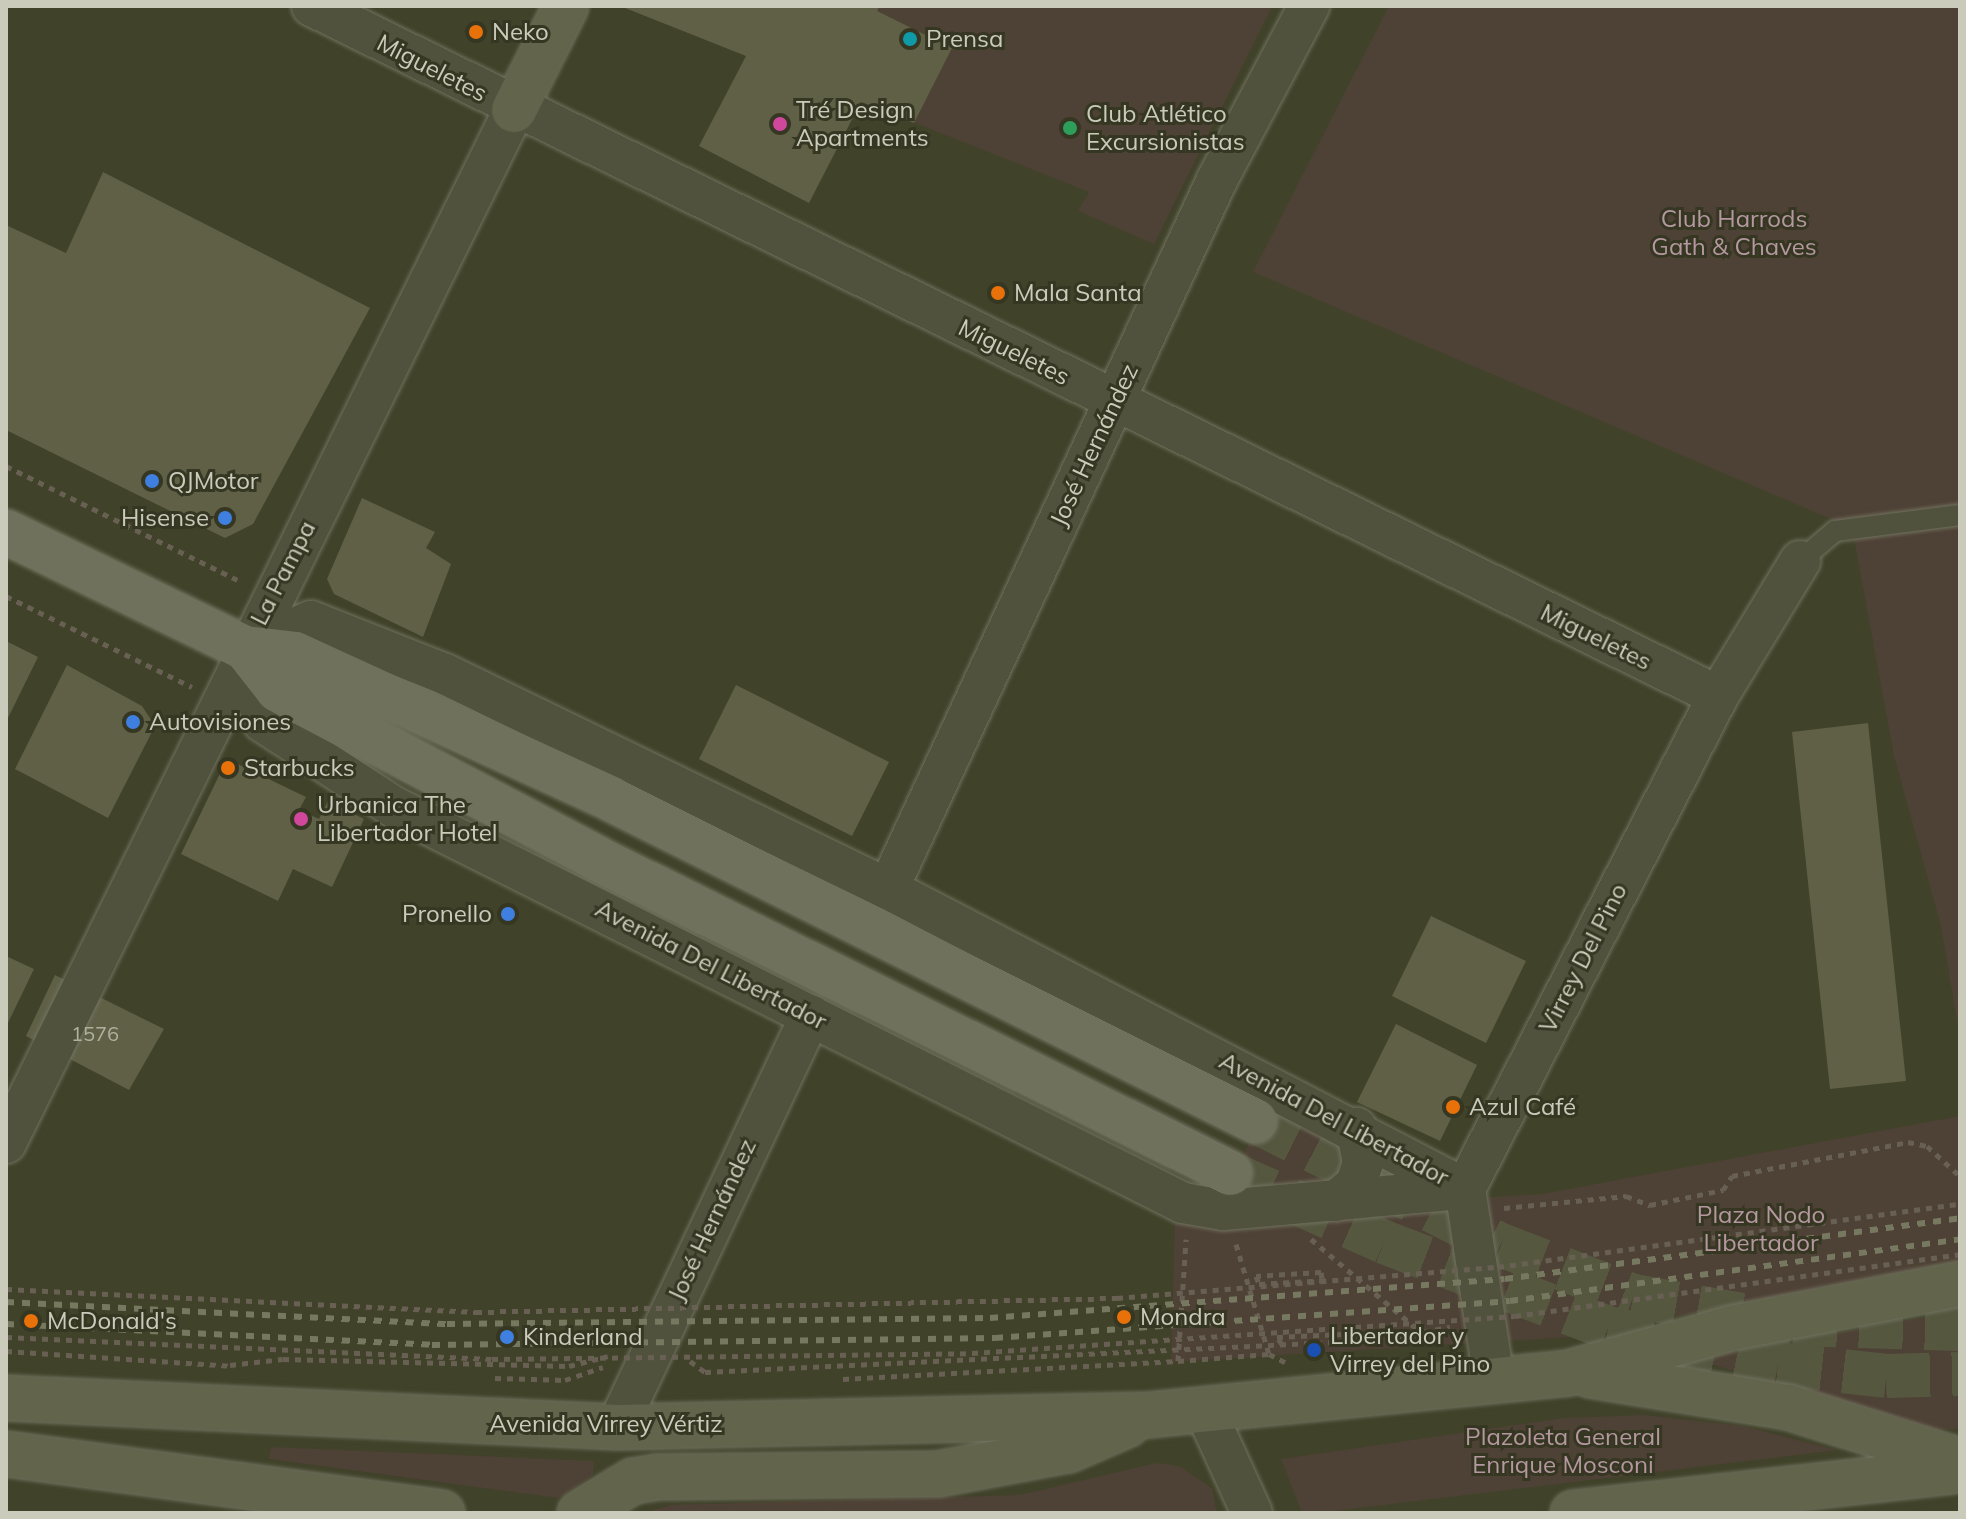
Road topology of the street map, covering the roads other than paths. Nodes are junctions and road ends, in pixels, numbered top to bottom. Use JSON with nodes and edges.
{"nodes":[{"id":1,"x":312,"y":6,"type":"edge"},
{"id":2,"x":566,"y":6,"type":"edge"},
{"id":3,"x":1309,"y":6,"type":"edge"},
{"id":4,"x":514,"y":110,"type":"junction"},
{"id":5,"x":1114,"y":402,"type":"junction"},
{"id":6,"x":1960,"y":515,"type":"edge"},
{"id":7,"x":6,"y":532,"type":"edge"},
{"id":8,"x":1800,"y":561,"type":"joint"},
{"id":9,"x":245,"y":648,"type":"junction"},
{"id":10,"x":1718,"y":696,"type":"junction"},
{"id":11,"x":888,"y":889,"type":"junction"},
{"id":12,"x":811,"y":1015,"type":"junction"},
{"id":13,"x":1255,"y":1121,"type":"tunnel mouth"},
{"id":14,"x":1356,"y":1128,"type":"junction"},
{"id":15,"x":6,"y":1143,"type":"edge"},
{"id":16,"x":1465,"y":1189,"type":"junction"},
{"id":17,"x":1207,"y":1194,"type":"junction"},
{"id":18,"x":1336,"y":1201,"type":"junction"},
{"id":19,"x":1960,"y":1284,"type":"edge"},
{"id":20,"x":1568,"y":1373,"type":"junction"},
{"id":21,"x":1494,"y":1380,"type":"junction"},
{"id":22,"x":6,"y":1398,"type":"edge"},
{"id":23,"x":1205,"y":1410,"type":"junction"},
{"id":24,"x":1149,"y":1415,"type":"junction"},
{"id":25,"x":617,"y":1427,"type":"junction"},
{"id":26,"x":6,"y":1454,"type":"edge"},
{"id":27,"x":1960,"y":1461,"type":"edge"},
{"id":28,"x":1960,"y":1470,"type":"edge"},
{"id":29,"x":442,"y":1513,"type":"edge"},
{"id":30,"x":580,"y":1513,"type":"edge"},
{"id":31,"x":1252,"y":1513,"type":"edge"},
{"id":32,"x":1573,"y":1513,"type":"edge"}],
"edges":[{"from":1,"to":4,"type":"street","name":"Migueletes"},
{"from":2,"to":4,"type":"main road","name":"La Pampa"},
{"from":3,"to":5,"type":"street","name":"José Hernández"},
{"from":4,"to":5,"type":"street","name":"Migueletes"},
{"from":4,"to":9,"type":"street","name":"La Pampa"},
{"from":5,"to":10,"type":"street","name":"Migueletes"},
{"from":5,"to":11,"type":"street","name":"José Hernández"},
{"from":6,"to":8,"type":"lane"},
{"from":7,"to":9,"type":"main road","name":"Avenida Del Libertador"},
{"from":8,"to":10,"type":"street","name":"Virrey Del Pino"},
{"from":9,"to":11,"type":"street","name":"Avenida Del Libertador"},
{"from":9,"to":12,"type":"street","name":"Avenida Del Libertador"},
{"from":9,"to":13,"type":"main road","name":"Avenida Del Libertador"},
{"from":9,"to":15,"type":"street","name":"La Pampa"},
{"from":9,"to":17,"type":"main road","name":"Avenida Del Libertador"},
{"from":10,"to":16,"type":"street","name":"Virrey Del Pino"},
{"from":11,"to":14,"type":"street","name":"Avenida Del Libertador"},
{"from":12,"to":17,"type":"street","name":"Avenida Del Libertador"},
{"from":12,"to":25,"type":"street","name":"José Hernández"},
{"from":14,"to":16,"type":"street","name":"Avenida Del Libertador"},
{"from":14,"to":18,"type":"street"},
{"from":16,"to":18,"type":"street","name":"Avenida Del Libertador"},
{"from":16,"to":21,"type":"street"},
{"from":17,"to":18,"type":"street","name":"Avenida Del Libertador"},
{"from":19,"to":20,"type":"main road"},
{"from":20,"to":21,"type":"main road"},
{"from":20,"to":27,"type":"main road"},
{"from":21,"to":23,"type":"main road"},
{"from":22,"to":25,"type":"main road","name":"Avenida Virrey Vértiz"},
{"from":23,"to":24,"type":"main road","name":"Avenida Virrey Vértiz"},
{"from":23,"to":31,"type":"street"},
{"from":24,"to":25,"type":"main road","name":"Avenida Virrey Vértiz"},
{"from":24,"to":30,"type":"main road"},
{"from":26,"to":29,"type":"main road"},
{"from":28,"to":32,"type":"main road"}]}
